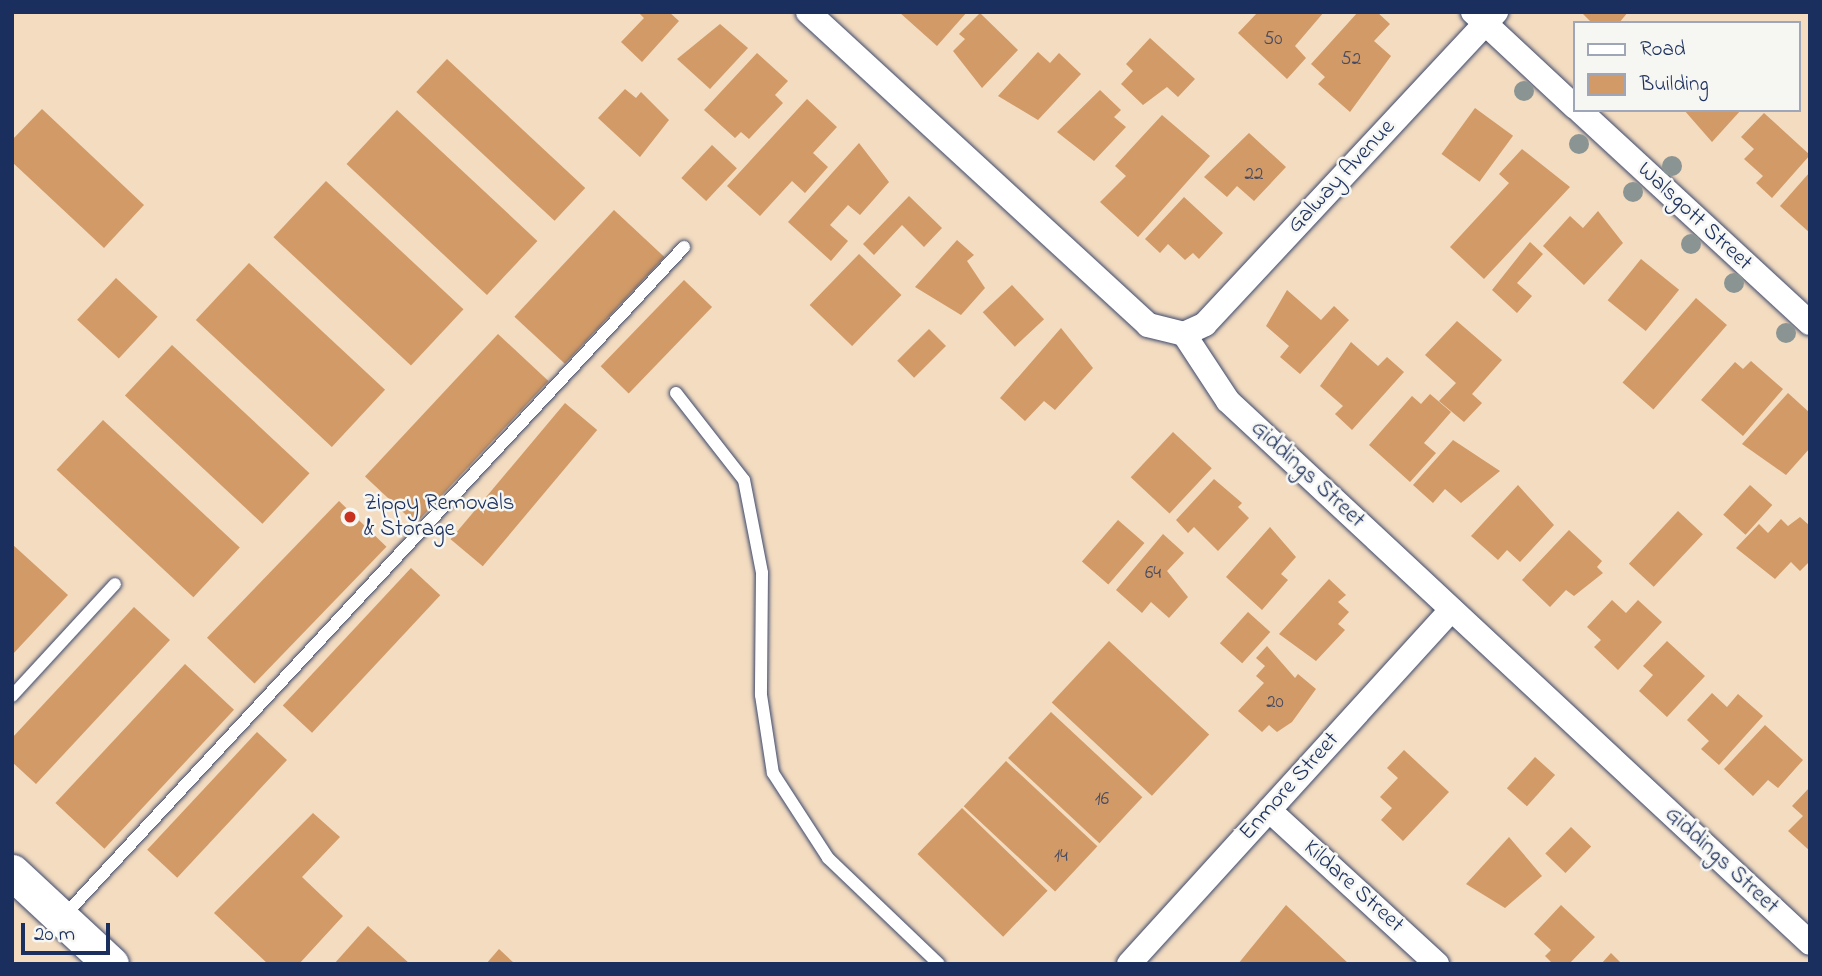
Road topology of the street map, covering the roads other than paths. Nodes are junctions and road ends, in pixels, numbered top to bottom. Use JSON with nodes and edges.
{"nodes":[{"id":1,"x":808,"y":12,"type":"edge"},
{"id":2,"x":1484,"y":16,"type":"edge"},
{"id":3,"x":1574,"y":106,"type":"edge"},
{"id":4,"x":1580,"y":112,"type":"edge"},
{"id":5,"x":684,"y":247,"type":"dead end"},
{"id":6,"x":1810,"y":323,"type":"edge"},
{"id":7,"x":1184,"y":334,"type":"junction"},
{"id":8,"x":676,"y":393,"type":"dead end"},
{"id":9,"x":115,"y":584,"type":"dead end"},
{"id":10,"x":1451,"y":610,"type":"junction"},
{"id":11,"x":12,"y":696,"type":"edge"},
{"id":12,"x":1269,"y":810,"type":"junction"},
{"id":13,"x":12,"y":872,"type":"edge"},
{"id":14,"x":62,"y":918,"type":"junction"},
{"id":15,"x":1810,"y":943,"type":"edge"},
{"id":16,"x":111,"y":964,"type":"edge"},
{"id":17,"x":939,"y":964,"type":"edge"},
{"id":18,"x":1129,"y":964,"type":"edge"},
{"id":19,"x":1437,"y":964,"type":"edge"}],
"edges":[{"from":1,"to":7,"type":"street"},
{"from":2,"to":3,"type":"street","name":"Walsgott Street"},
{"from":2,"to":7,"type":"street","name":"Galway Avenue"},
{"from":4,"to":6,"type":"street","name":"Walsgott Street"},
{"from":5,"to":14,"type":"lane"},
{"from":7,"to":10,"type":"street","name":"Giddings Street"},
{"from":8,"to":17,"type":"lane"},
{"from":9,"to":11,"type":"lane"},
{"from":10,"to":12,"type":"street","name":"Enmore Street"},
{"from":10,"to":15,"type":"street","name":"Giddings Street"},
{"from":12,"to":18,"type":"street","name":"Enmore Street"},
{"from":12,"to":19,"type":"street","name":"Kildare Street"},
{"from":13,"to":14,"type":"street"},
{"from":14,"to":16,"type":"street"}]}
